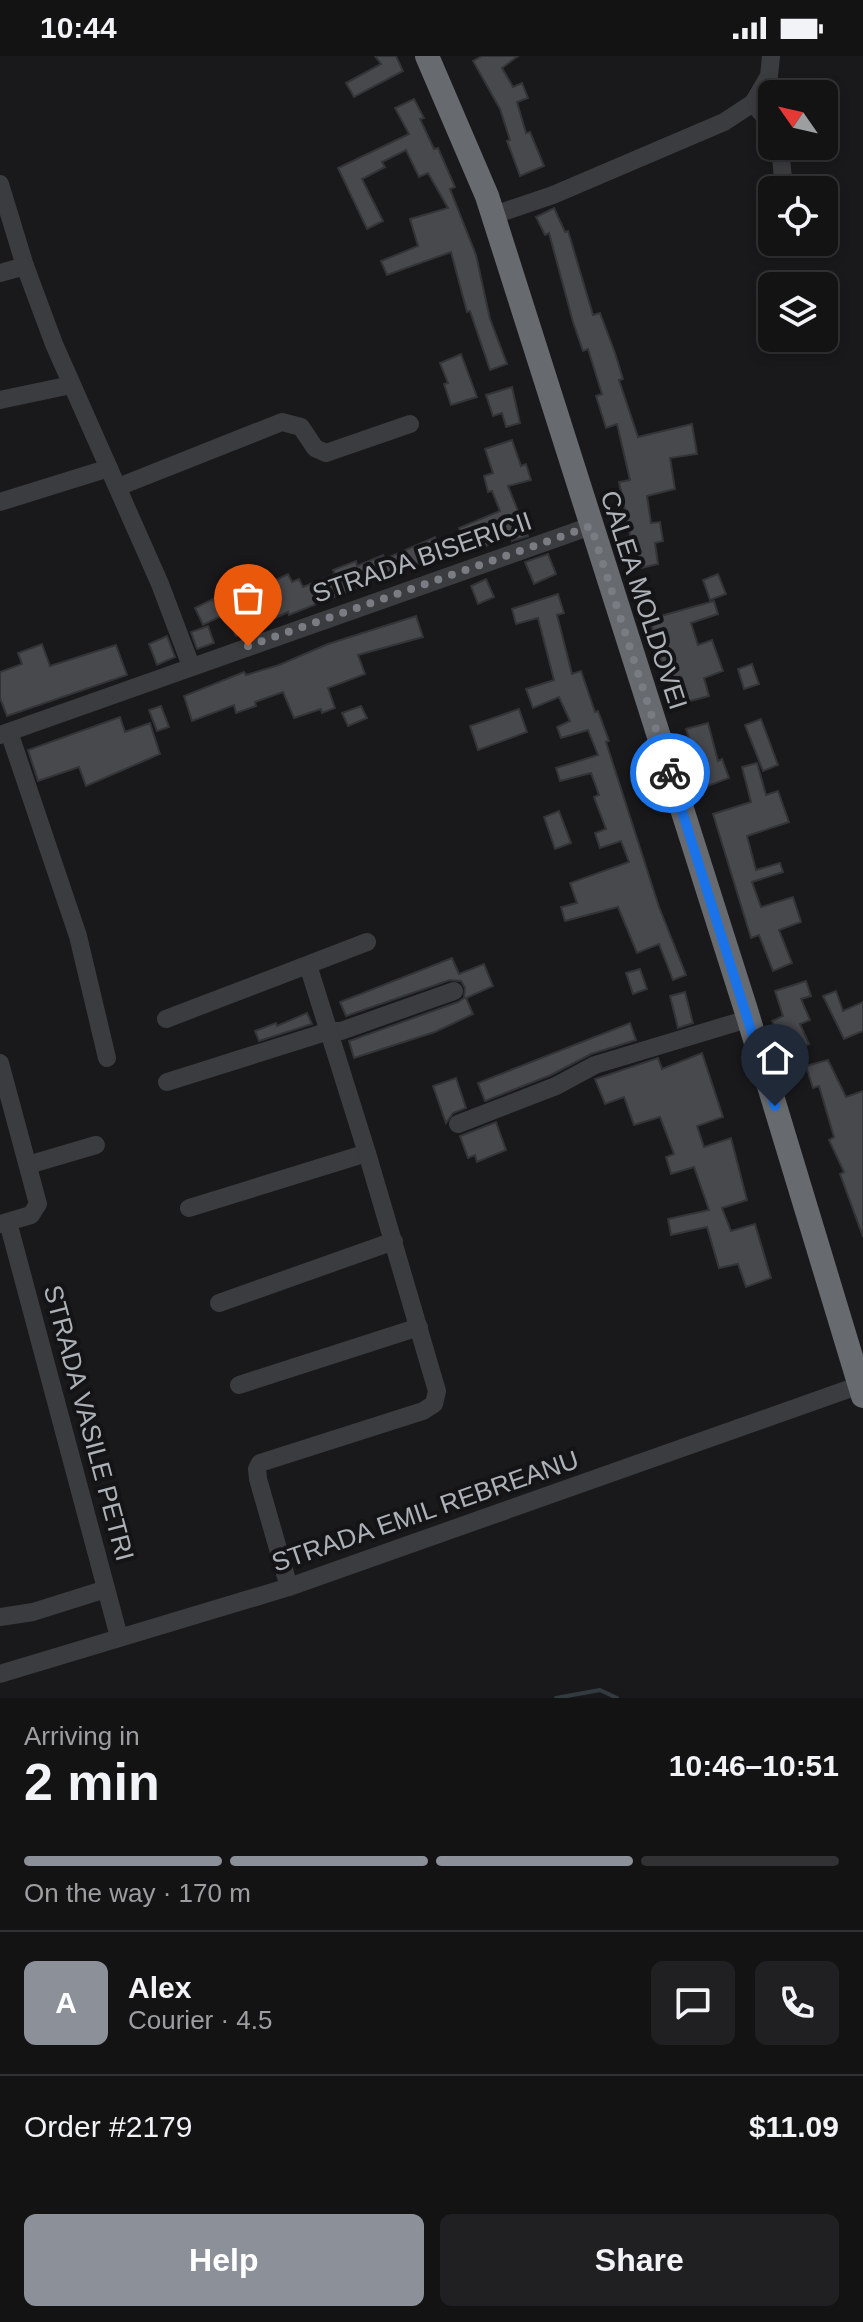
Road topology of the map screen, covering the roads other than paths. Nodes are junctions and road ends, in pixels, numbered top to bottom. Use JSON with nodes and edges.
{"nodes":[{"id":1,"x":427,"y":56,"type":"edge"},
{"id":2,"x":771,"y":56,"type":"edge"},
{"id":3,"x":753,"y":103,"type":"junction"},
{"id":4,"x":758,"y":109,"type":"edge"},
{"id":5,"x":0,"y":184,"type":"edge"},
{"id":6,"x":494,"y":215,"type":"junction"},
{"id":7,"x":25,"y":266,"type":"junction"},
{"id":8,"x":0,"y":273,"type":"edge"},
{"id":9,"x":71,"y":385,"type":"junction"},
{"id":10,"x":0,"y":400,"type":"edge"},
{"id":11,"x":410,"y":424,"type":"dead end"},
{"id":12,"x":109,"y":468,"type":"junction"},
{"id":13,"x":118,"y":487,"type":"junction"},
{"id":14,"x":0,"y":502,"type":"edge"},
{"id":15,"x":591,"y":526,"type":"junction"},
{"id":16,"x":191,"y":666,"type":"junction"},
{"id":17,"x":4,"y":734,"type":"edge"},
{"id":18,"x":367,"y":942,"type":"dead end"},
{"id":19,"x":308,"y":965,"type":"junction"},
{"id":20,"x":454,"y":991,"type":"dead end"},
{"id":21,"x":166,"y":1019,"type":"dead end"},
{"id":22,"x":748,"y":1019,"type":"junction"},
{"id":23,"x":329,"y":1031,"type":"junction"},
{"id":24,"x":107,"y":1058,"type":"dead end"},
{"id":25,"x":0,"y":1063,"type":"edge"},
{"id":26,"x":167,"y":1082,"type":"dead end"},
{"id":27,"x":458,"y":1124,"type":"dead end"},
{"id":28,"x":96,"y":1145,"type":"dead end"},
{"id":29,"x":367,"y":1153,"type":"junction"},
{"id":30,"x":28,"y":1165,"type":"junction"},
{"id":31,"x":189,"y":1208,"type":"dead end"},
{"id":32,"x":4,"y":1223,"type":"edge"},
{"id":33,"x":394,"y":1241,"type":"junction"},
{"id":34,"x":219,"y":1303,"type":"dead end"},
{"id":35,"x":419,"y":1327,"type":"junction"},
{"id":36,"x":239,"y":1385,"type":"dead end"},
{"id":37,"x":862,"y":1388,"type":"edge"},
{"id":38,"x":289,"y":1587,"type":"junction"},
{"id":39,"x":106,"y":1589,"type":"junction"},
{"id":40,"x":0,"y":1617,"type":"edge"},
{"id":41,"x":119,"y":1637,"type":"junction"},
{"id":42,"x":0,"y":1674,"type":"edge"}],
"edges":[{"from":1,"to":6,"type":"highway","name":"CALEA MOLDOVEI"},
{"from":2,"to":3,"type":"street"},
{"from":3,"to":4,"type":"street"},
{"from":3,"to":6,"type":"street"},
{"from":5,"to":7,"type":"street"},
{"from":6,"to":15,"type":"highway","name":"CALEA MOLDOVEI"},
{"from":7,"to":8,"type":"street"},
{"from":7,"to":9,"type":"street"},
{"from":9,"to":10,"type":"street"},
{"from":9,"to":12,"type":"street"},
{"from":11,"to":13,"type":"street"},
{"from":12,"to":13,"type":"street"},
{"from":12,"to":14,"type":"street"},
{"from":13,"to":16,"type":"street"},
{"from":15,"to":16,"type":"street","name":"STRADA BISERICII"},
{"from":15,"to":22,"type":"highway","name":"CALEA MOLDOVEI"},
{"from":16,"to":17,"type":"street","name":"STRADA BISERICII"},
{"from":17,"to":24,"type":"street"},
{"from":18,"to":19,"type":"street"},
{"from":19,"to":21,"type":"street"},
{"from":19,"to":23,"type":"street"},
{"from":20,"to":23,"type":"street"},
{"from":22,"to":27,"type":"street"},
{"from":22,"to":37,"type":"highway","name":"CALEA MOLDOVEI"},
{"from":23,"to":26,"type":"street"},
{"from":23,"to":29,"type":"street"},
{"from":25,"to":30,"type":"street","name":"STRADA VASILE PETRI"},
{"from":28,"to":30,"type":"street"},
{"from":29,"to":31,"type":"street"},
{"from":29,"to":33,"type":"street"},
{"from":30,"to":32,"type":"street","name":"STRADA VASILE PETRI"},
{"from":32,"to":39,"type":"street","name":"STRADA VASILE PETRI"},
{"from":33,"to":34,"type":"street"},
{"from":33,"to":35,"type":"street"},
{"from":35,"to":36,"type":"street"},
{"from":35,"to":38,"type":"street"},
{"from":37,"to":38,"type":"street","name":"STRADA EMIL REBREANU"},
{"from":38,"to":41,"type":"street","name":"STRADA EMIL REBREANU"},
{"from":39,"to":40,"type":"street"},
{"from":39,"to":41,"type":"street","name":"STRADA VASILE PETRI"},
{"from":41,"to":42,"type":"street","name":"STRADA EMIL REBREANU"}]}
